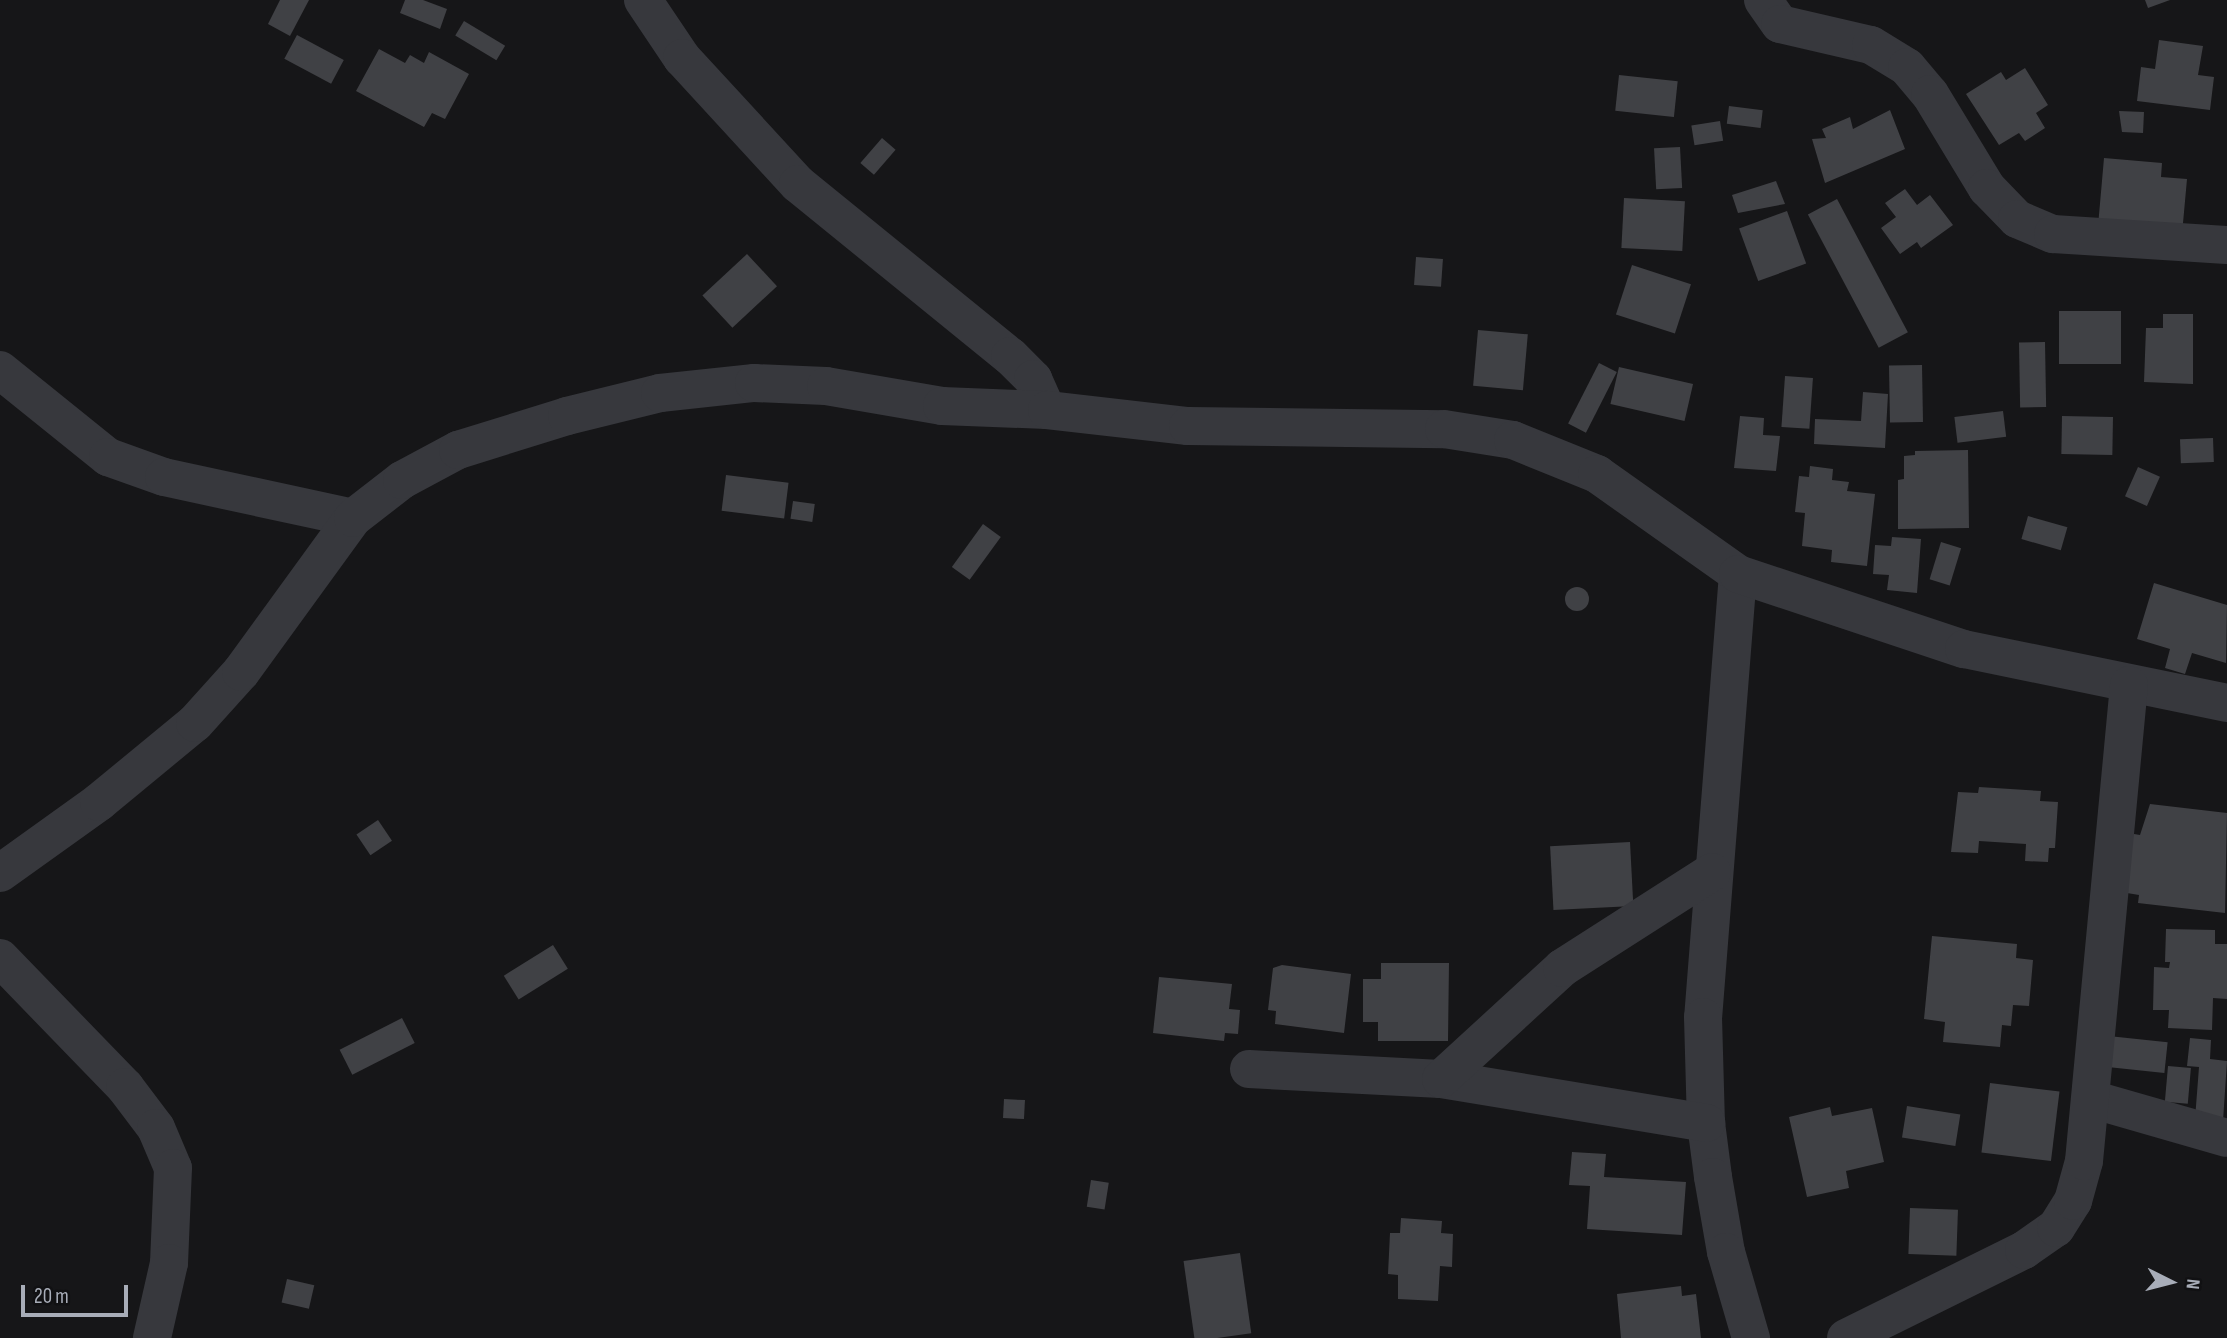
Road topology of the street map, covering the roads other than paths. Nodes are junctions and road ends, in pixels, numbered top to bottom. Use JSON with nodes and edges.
{"nodes":[{"id":1,"x":643,"y":0,"type":"edge"},
{"id":2,"x":1763,"y":0,"type":"edge"},
{"id":3,"x":2227,"y":245,"type":"edge"},
{"id":4,"x":0,"y":370,"type":"edge"},
{"id":5,"x":1047,"y":410,"type":"junction"},
{"id":6,"x":353,"y":518,"type":"junction"},
{"id":7,"x":1738,"y":574,"type":"junction"},
{"id":8,"x":2129,"y":685,"type":"junction"},
{"id":9,"x":2227,"y":704,"type":"edge"},
{"id":10,"x":1713,"y":872,"type":"junction"},
{"id":11,"x":0,"y":873,"type":"edge"},
{"id":12,"x":0,"y":958,"type":"edge"},
{"id":13,"x":1249,"y":1069,"type":"dead end"},
{"id":14,"x":1441,"y":1079,"type":"junction"},
{"id":15,"x":2091,"y":1099,"type":"junction"},
{"id":16,"x":1706,"y":1122,"type":"junction"},
{"id":17,"x":2227,"y":1138,"type":"edge"},
{"id":18,"x":152,"y":1338,"type":"edge"},
{"id":19,"x":1751,"y":1338,"type":"edge"},
{"id":20,"x":1846,"y":1338,"type":"edge"}],
"edges":[{"from":1,"to":5,"type":"street"},
{"from":2,"to":3,"type":"street"},
{"from":4,"to":6,"type":"street"},
{"from":5,"to":6,"type":"street"},
{"from":5,"to":7,"type":"street"},
{"from":6,"to":11,"type":"street"},
{"from":7,"to":8,"type":"street"},
{"from":7,"to":10,"type":"street"},
{"from":8,"to":9,"type":"street"},
{"from":8,"to":15,"type":"street"},
{"from":10,"to":14,"type":"street"},
{"from":10,"to":16,"type":"street"},
{"from":12,"to":18,"type":"street"},
{"from":13,"to":14,"type":"street"},
{"from":14,"to":16,"type":"street"},
{"from":15,"to":17,"type":"street"},
{"from":15,"to":20,"type":"street"},
{"from":16,"to":19,"type":"street"}]}
